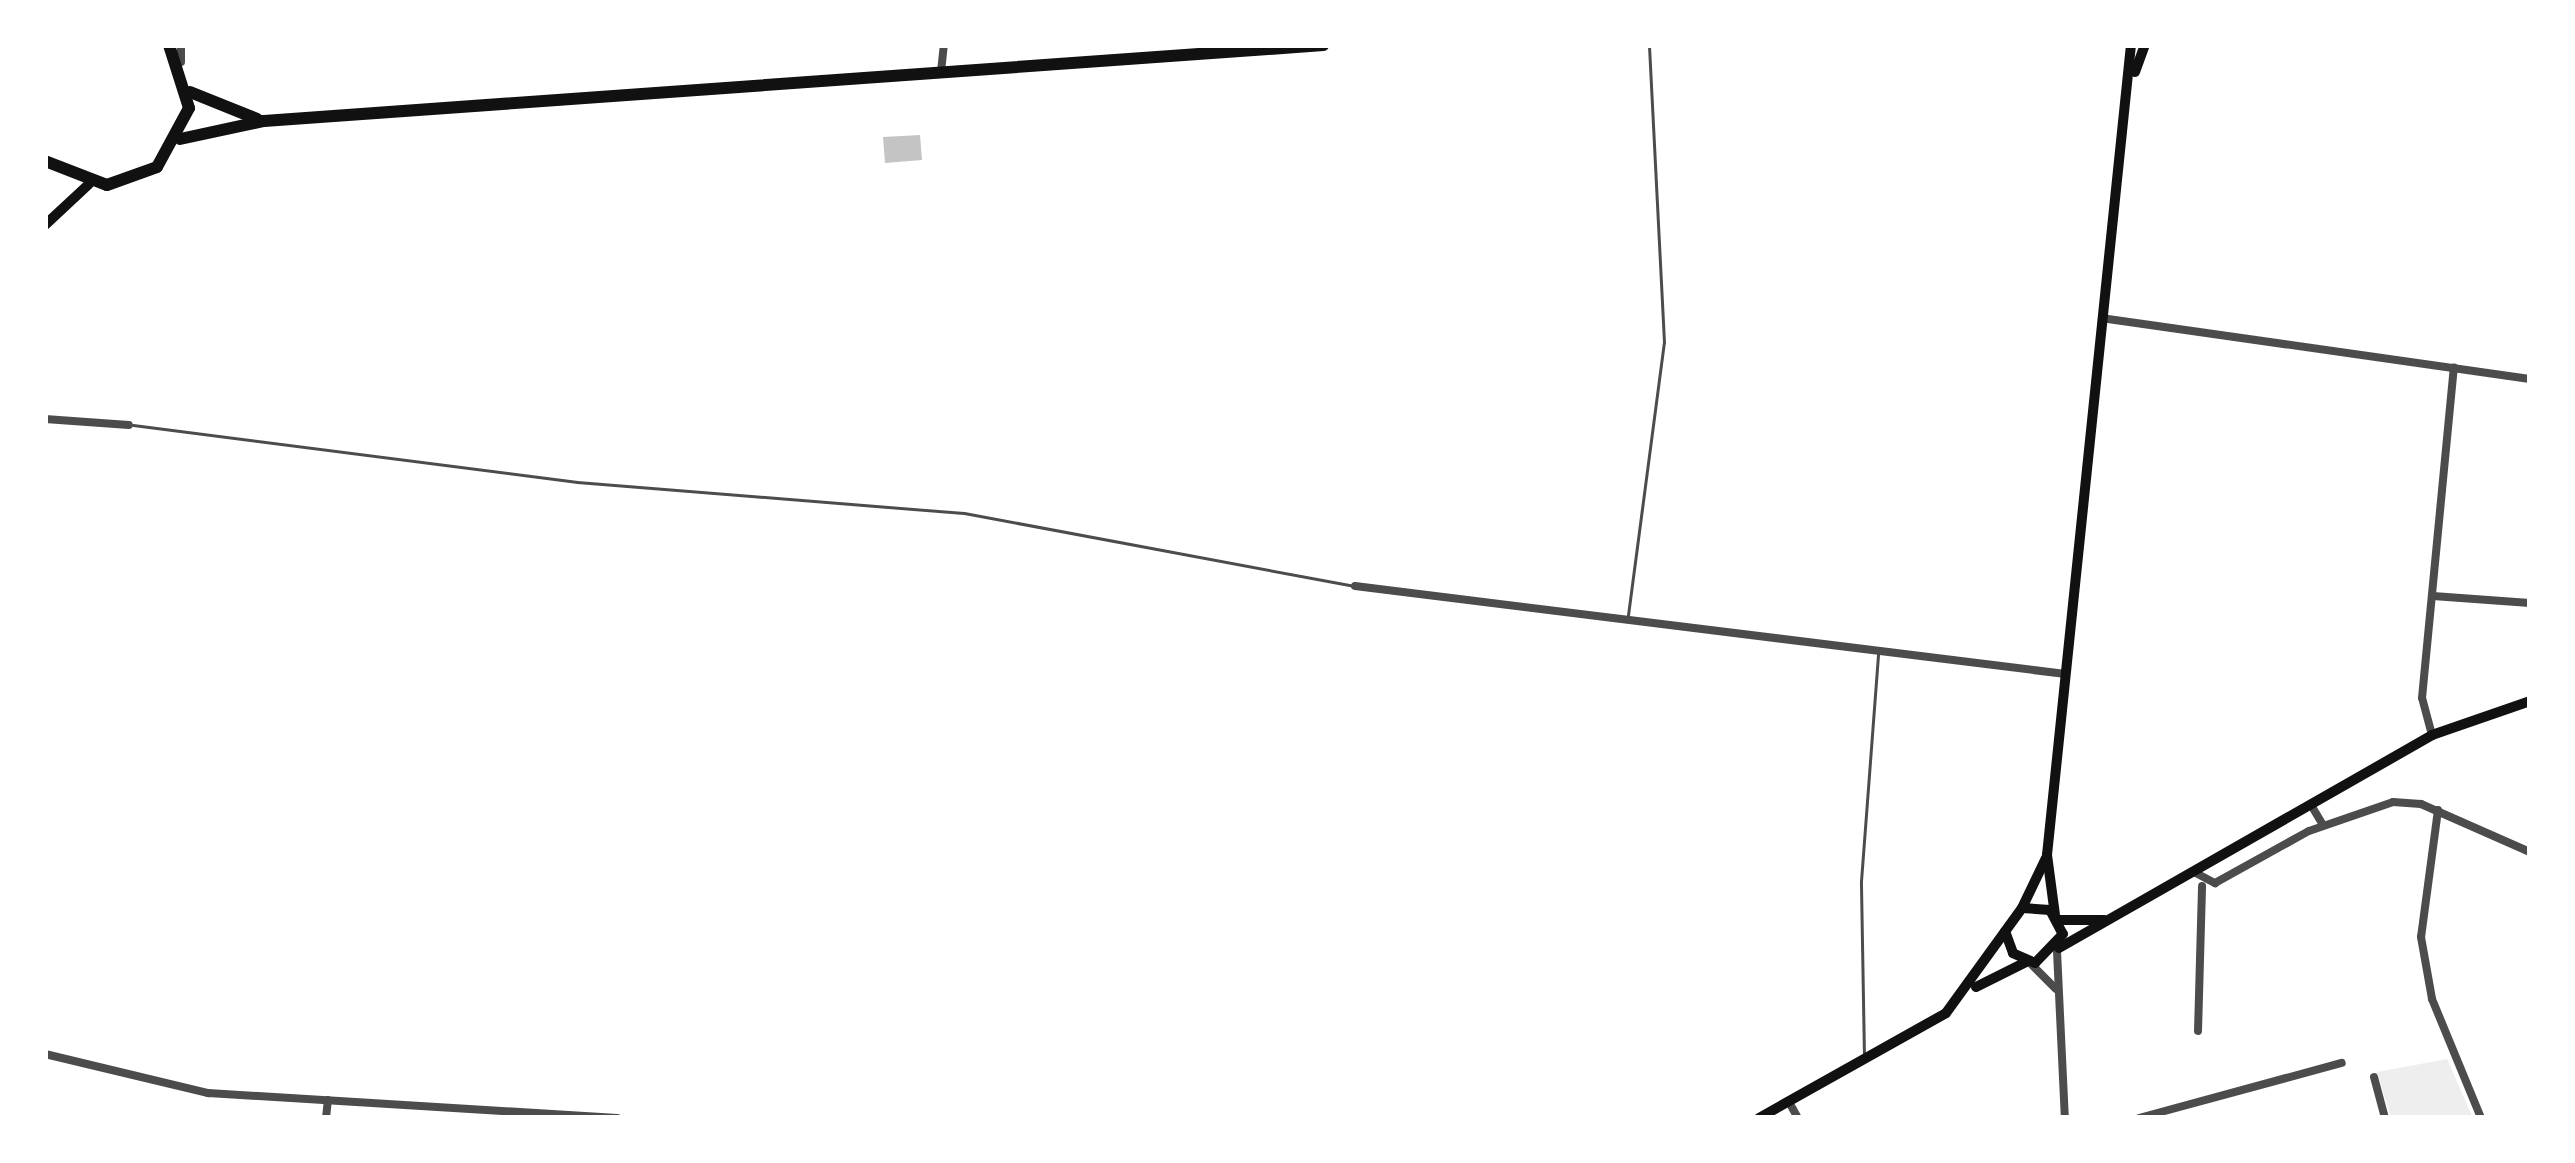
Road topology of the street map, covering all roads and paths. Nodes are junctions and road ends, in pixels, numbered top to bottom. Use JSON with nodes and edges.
{"nodes":[{"id":1,"x":169,"y":45,"type":"edge"},
{"id":2,"x":181,"y":45,"type":"edge"},
{"id":3,"x":944,"y":45,"type":"edge"},
{"id":4,"x":1323,"y":45,"type":"edge"},
{"id":5,"x":1649,"y":45,"type":"edge"},
{"id":6,"x":2131,"y":45,"type":"edge"},
{"id":7,"x":2145,"y":45,"type":"edge"},
{"id":8,"x":181,"y":62,"type":"junction"},
{"id":9,"x":941,"y":72,"type":"junction"},
{"id":10,"x":2133,"y":75,"type":"junction"},
{"id":11,"x":190,"y":92,"type":"junction"},
{"id":12,"x":264,"y":121,"type":"junction"},
{"id":13,"x":180,"y":139,"type":"junction"},
{"id":14,"x":45,"y":161,"type":"edge"},
{"id":15,"x":89,"y":184,"type":"junction"},
{"id":16,"x":45,"y":224,"type":"edge"},
{"id":17,"x":2108,"y":319,"type":"junction"},
{"id":18,"x":2454,"y":368,"type":"junction"},
{"id":19,"x":2530,"y":379,"type":"edge"},
{"id":20,"x":45,"y":419,"type":"edge"},
{"id":21,"x":129,"y":425,"type":"joint"},
{"id":22,"x":1355,"y":586,"type":"joint"},
{"id":23,"x":2433,"y":596,"type":"junction"},
{"id":24,"x":2530,"y":603,"type":"edge"},
{"id":25,"x":1627,"y":623,"type":"junction"},
{"id":26,"x":1878,"y":652,"type":"junction"},
{"id":27,"x":2066,"y":674,"type":"junction"},
{"id":28,"x":2530,"y":701,"type":"edge"},
{"id":29,"x":2432,"y":735,"type":"junction"},
{"id":30,"x":2311,"y":805,"type":"junction"},
{"id":31,"x":2438,"y":810,"type":"junction"},
{"id":32,"x":2323,"y":825,"type":"junction"},
{"id":33,"x":2530,"y":852,"type":"edge"},
{"id":34,"x":2048,"y":855,"type":"junction"},
{"id":35,"x":2193,"y":870,"type":"junction"},
{"id":36,"x":2203,"y":886,"type":"junction"},
{"id":37,"x":2022,"y":908,"type":"junction"},
{"id":38,"x":2057,"y":918,"type":"junction"},
{"id":39,"x":2107,"y":919,"type":"junction"},
{"id":40,"x":2006,"y":931,"type":"junction"},
{"id":41,"x":2058,"y":949,"type":"junction"},
{"id":42,"x":2028,"y":962,"type":"junction"},
{"id":43,"x":1973,"y":988,"type":"junction"},
{"id":44,"x":2056,"y":990,"type":"junction"},
{"id":45,"x":2198,"y":1031,"type":"dead end"},
{"id":46,"x":45,"y":1054,"type":"edge"},
{"id":47,"x":1865,"y":1059,"type":"junction"},
{"id":48,"x":2342,"y":1063,"type":"dead end"},
{"id":49,"x":2374,"y":1077,"type":"dead end"},
{"id":50,"x":328,"y":1100,"type":"junction"},
{"id":51,"x":1789,"y":1102,"type":"junction"},
{"id":52,"x":326,"y":1118,"type":"edge"},
{"id":53,"x":617,"y":1118,"type":"edge"},
{"id":54,"x":1759,"y":1118,"type":"edge"},
{"id":55,"x":1798,"y":1118,"type":"edge"},
{"id":56,"x":2065,"y":1118,"type":"edge"},
{"id":57,"x":2139,"y":1118,"type":"edge"},
{"id":58,"x":2385,"y":1118,"type":"edge"},
{"id":59,"x":2481,"y":1118,"type":"edge"}],
"edges":[{"from":1,"to":8,"type":"main road"},
{"from":2,"to":8,"type":"street"},
{"from":3,"to":9,"type":"street"},
{"from":4,"to":9,"type":"main road"},
{"from":5,"to":25,"type":"lane"},
{"from":6,"to":10,"type":"main road"},
{"from":7,"to":10,"type":"main road"},
{"from":8,"to":11,"type":"main road"},
{"from":9,"to":12,"type":"main road"},
{"from":10,"to":17,"type":"main road"},
{"from":11,"to":12,"type":"main road"},
{"from":11,"to":13,"type":"main road"},
{"from":12,"to":13,"type":"main road"},
{"from":13,"to":15,"type":"main road"},
{"from":14,"to":15,"type":"main road"},
{"from":15,"to":16,"type":"main road"},
{"from":17,"to":18,"type":"street"},
{"from":17,"to":27,"type":"main road"},
{"from":18,"to":19,"type":"street"},
{"from":18,"to":23,"type":"street"},
{"from":20,"to":21,"type":"street"},
{"from":21,"to":22,"type":"lane"},
{"from":22,"to":25,"type":"street"},
{"from":23,"to":24,"type":"street"},
{"from":23,"to":29,"type":"street"},
{"from":25,"to":26,"type":"street"},
{"from":26,"to":27,"type":"street"},
{"from":26,"to":47,"type":"lane"},
{"from":27,"to":34,"type":"main road"},
{"from":28,"to":29,"type":"main road"},
{"from":29,"to":30,"type":"main road"},
{"from":30,"to":32,"type":"street"},
{"from":30,"to":35,"type":"main road"},
{"from":31,"to":32,"type":"street"},
{"from":31,"to":33,"type":"street"},
{"from":31,"to":59,"type":"street"},
{"from":32,"to":36,"type":"street"},
{"from":34,"to":37,"type":"main road"},
{"from":34,"to":38,"type":"main road"},
{"from":35,"to":36,"type":"street"},
{"from":35,"to":39,"type":"main road"},
{"from":36,"to":45,"type":"street"},
{"from":37,"to":38,"type":"main road"},
{"from":37,"to":40,"type":"main road"},
{"from":38,"to":39,"type":"main road"},
{"from":38,"to":41,"type":"main road"},
{"from":39,"to":41,"type":"main road"},
{"from":40,"to":42,"type":"main road"},
{"from":40,"to":43,"type":"main road"},
{"from":41,"to":42,"type":"main road"},
{"from":41,"to":44,"type":"street"},
{"from":42,"to":43,"type":"main road"},
{"from":42,"to":44,"type":"street"},
{"from":43,"to":47,"type":"main road"},
{"from":44,"to":56,"type":"street"},
{"from":46,"to":50,"type":"street"},
{"from":47,"to":51,"type":"main road"},
{"from":48,"to":57,"type":"street"},
{"from":49,"to":58,"type":"street"},
{"from":50,"to":52,"type":"street"},
{"from":50,"to":53,"type":"street"},
{"from":51,"to":54,"type":"main road"},
{"from":51,"to":55,"type":"street"}]}
